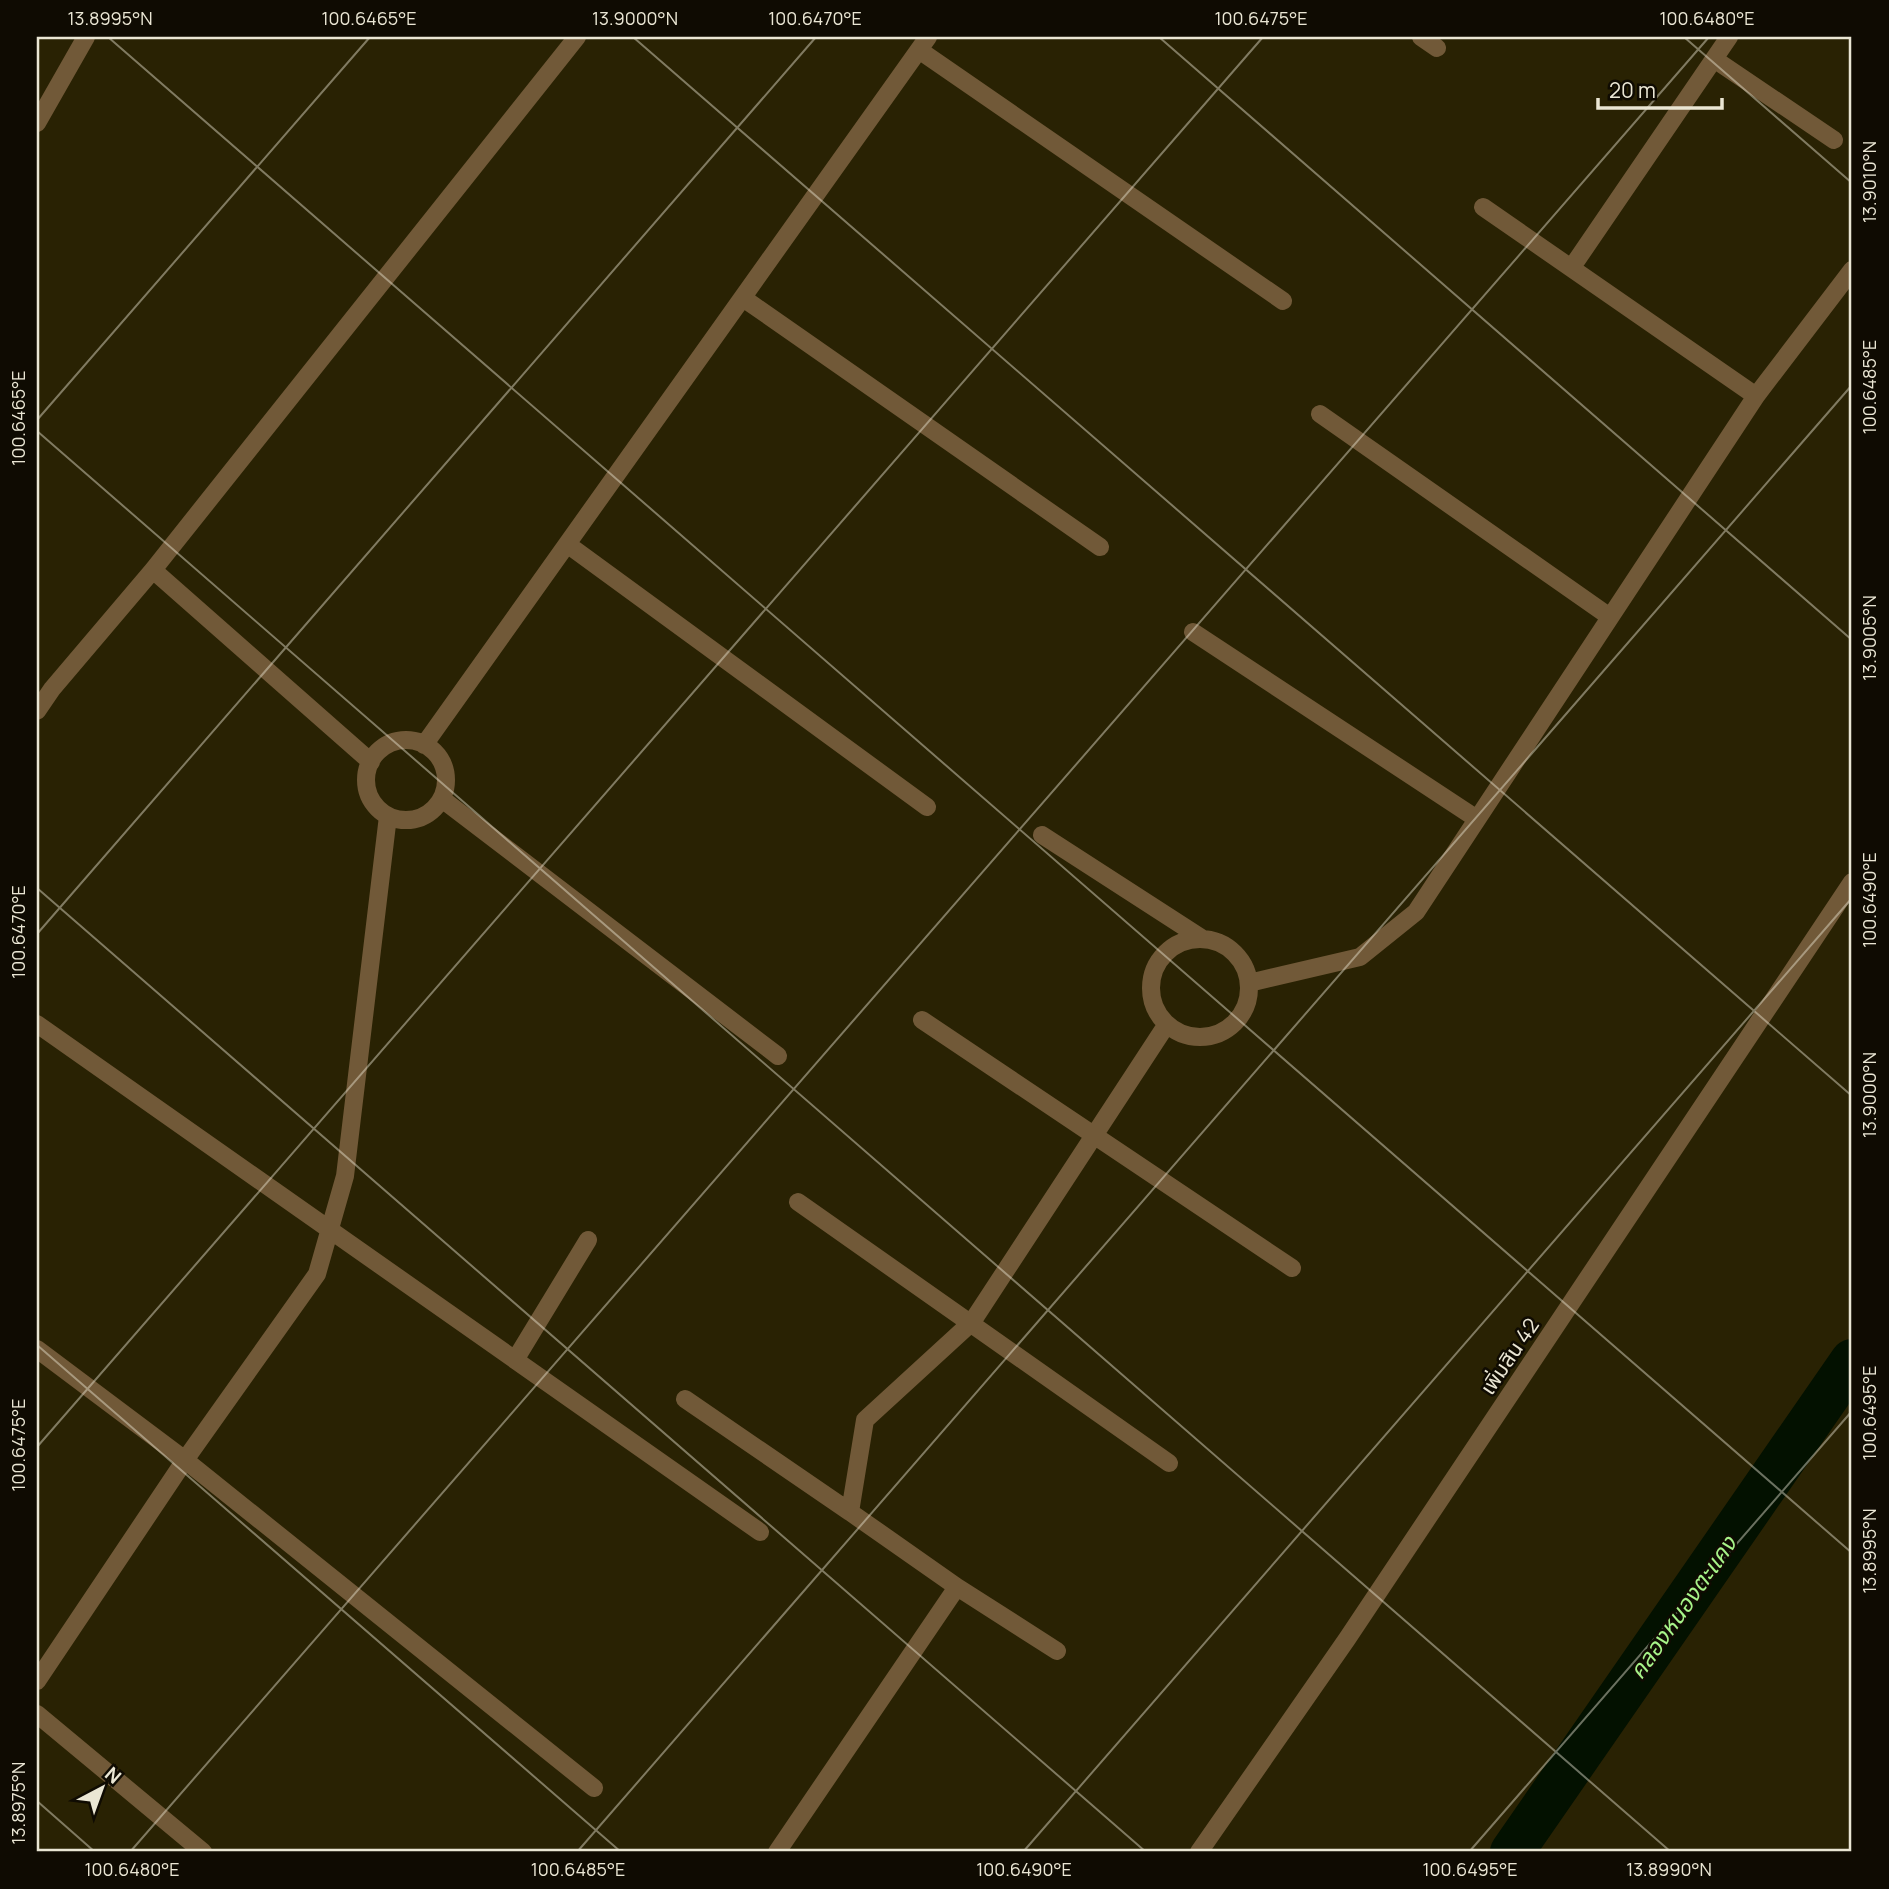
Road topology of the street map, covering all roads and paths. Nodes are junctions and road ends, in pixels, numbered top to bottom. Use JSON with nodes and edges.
{"nodes":[{"id":1,"x":86,"y":37,"type":"edge"},
{"id":2,"x":577,"y":37,"type":"edge"},
{"id":3,"x":1421,"y":37,"type":"edge"},
{"id":4,"x":1729,"y":37,"type":"edge"},
{"id":5,"x":924,"y":43,"type":"edge"},
{"id":6,"x":1437,"y":48,"type":"dead end"},
{"id":7,"x":1714,"y":59,"type":"junction"},
{"id":8,"x":37,"y":123,"type":"edge"},
{"id":9,"x":1834,"y":140,"type":"dead end"},
{"id":10,"x":1483,"y":207,"type":"dead end"},
{"id":11,"x":1572,"y":267,"type":"junction"},
{"id":12,"x":1852,"y":270,"type":"edge"},
{"id":13,"x":743,"y":298,"type":"junction"},
{"id":14,"x":1283,"y":301,"type":"dead end"},
{"id":15,"x":1756,"y":397,"type":"junction"},
{"id":16,"x":1320,"y":414,"type":"dead end"},
{"id":17,"x":567,"y":544,"type":"junction"},
{"id":18,"x":1100,"y":547,"type":"dead end"},
{"id":19,"x":152,"y":570,"type":"junction"},
{"id":20,"x":1610,"y":617,"type":"junction"},
{"id":21,"x":1193,"y":632,"type":"dead end"},
{"id":22,"x":37,"y":711,"type":"edge"},
{"id":23,"x":424,"y":744,"type":"junction"},
{"id":24,"x":371,"y":762,"type":"junction"},
{"id":25,"x":442,"y":799,"type":"junction"},
{"id":26,"x":927,"y":807,"type":"dead end"},
{"id":27,"x":388,"y":816,"type":"junction"},
{"id":28,"x":1477,"y":820,"type":"junction"},
{"id":29,"x":1042,"y":835,"type":"dead end"},
{"id":30,"x":1852,"y":882,"type":"edge"},
{"id":31,"x":1203,"y":939,"type":"junction"},
{"id":32,"x":1249,"y":983,"type":"junction"},
{"id":33,"x":922,"y":1020,"type":"dead end"},
{"id":34,"x":37,"y":1024,"type":"edge"},
{"id":35,"x":1167,"y":1024,"type":"junction"},
{"id":36,"x":778,"y":1056,"type":"dead end"},
{"id":37,"x":1093,"y":1135,"type":"junction"},
{"id":38,"x":798,"y":1202,"type":"dead end"},
{"id":39,"x":330,"y":1228,"type":"junction"},
{"id":40,"x":588,"y":1240,"type":"dead end"},
{"id":41,"x":1292,"y":1268,"type":"dead end"},
{"id":42,"x":972,"y":1322,"type":"junction"},
{"id":43,"x":37,"y":1349,"type":"edge"},
{"id":44,"x":516,"y":1360,"type":"junction"},
{"id":45,"x":685,"y":1399,"type":"dead end"},
{"id":46,"x":185,"y":1461,"type":"junction"},
{"id":47,"x":1169,"y":1463,"type":"dead end"},
{"id":48,"x":850,"y":1512,"type":"junction"},
{"id":49,"x":760,"y":1532,"type":"dead end"},
{"id":50,"x":957,"y":1587,"type":"junction"},
{"id":51,"x":1057,"y":1651,"type":"dead end"},
{"id":52,"x":37,"y":1681,"type":"edge"},
{"id":53,"x":37,"y":1714,"type":"edge"},
{"id":54,"x":594,"y":1788,"type":"dead end"},
{"id":55,"x":203,"y":1852,"type":"edge"},
{"id":56,"x":777,"y":1852,"type":"edge"},
{"id":57,"x":1199,"y":1852,"type":"edge"}],
"edges":[{"from":1,"to":8,"type":"street"},
{"from":2,"to":19,"type":"street"},
{"from":3,"to":6,"type":"street"},
{"from":4,"to":7,"type":"street"},
{"from":5,"to":13,"type":"street"},
{"from":5,"to":14,"type":"street"},
{"from":7,"to":9,"type":"street"},
{"from":7,"to":11,"type":"street"},
{"from":10,"to":11,"type":"street"},
{"from":11,"to":15,"type":"street"},
{"from":12,"to":15,"type":"street"},
{"from":13,"to":17,"type":"street"},
{"from":13,"to":18,"type":"street"},
{"from":15,"to":20,"type":"street"},
{"from":16,"to":20,"type":"street"},
{"from":17,"to":23,"type":"street"},
{"from":17,"to":26,"type":"street"},
{"from":19,"to":22,"type":"street"},
{"from":19,"to":24,"type":"street"},
{"from":20,"to":28,"type":"street"},
{"from":21,"to":28,"type":"street"},
{"from":23,"to":24,"type":"street"},
{"from":23,"to":25,"type":"street"},
{"from":24,"to":27,"type":"street"},
{"from":25,"to":27,"type":"street"},
{"from":25,"to":36,"type":"street"},
{"from":27,"to":39,"type":"street"},
{"from":28,"to":32,"type":"street"},
{"from":29,"to":31,"type":"street"},
{"from":30,"to":57,"type":"street","name":"เพิ่มสิน 42"},
{"from":31,"to":32,"type":"street"},
{"from":31,"to":35,"type":"street"},
{"from":32,"to":35,"type":"street"},
{"from":33,"to":37,"type":"street"},
{"from":34,"to":39,"type":"street"},
{"from":35,"to":37,"type":"street"},
{"from":37,"to":41,"type":"street"},
{"from":37,"to":42,"type":"street"},
{"from":38,"to":42,"type":"street"},
{"from":39,"to":44,"type":"street"},
{"from":39,"to":46,"type":"street"},
{"from":40,"to":44,"type":"street"},
{"from":42,"to":47,"type":"street"},
{"from":42,"to":48,"type":"street"},
{"from":43,"to":46,"type":"street"},
{"from":44,"to":49,"type":"street"},
{"from":45,"to":48,"type":"street"},
{"from":46,"to":52,"type":"street"},
{"from":46,"to":54,"type":"street"},
{"from":48,"to":50,"type":"street"},
{"from":50,"to":51,"type":"street"},
{"from":50,"to":56,"type":"street"},
{"from":53,"to":55,"type":"street"}]}
